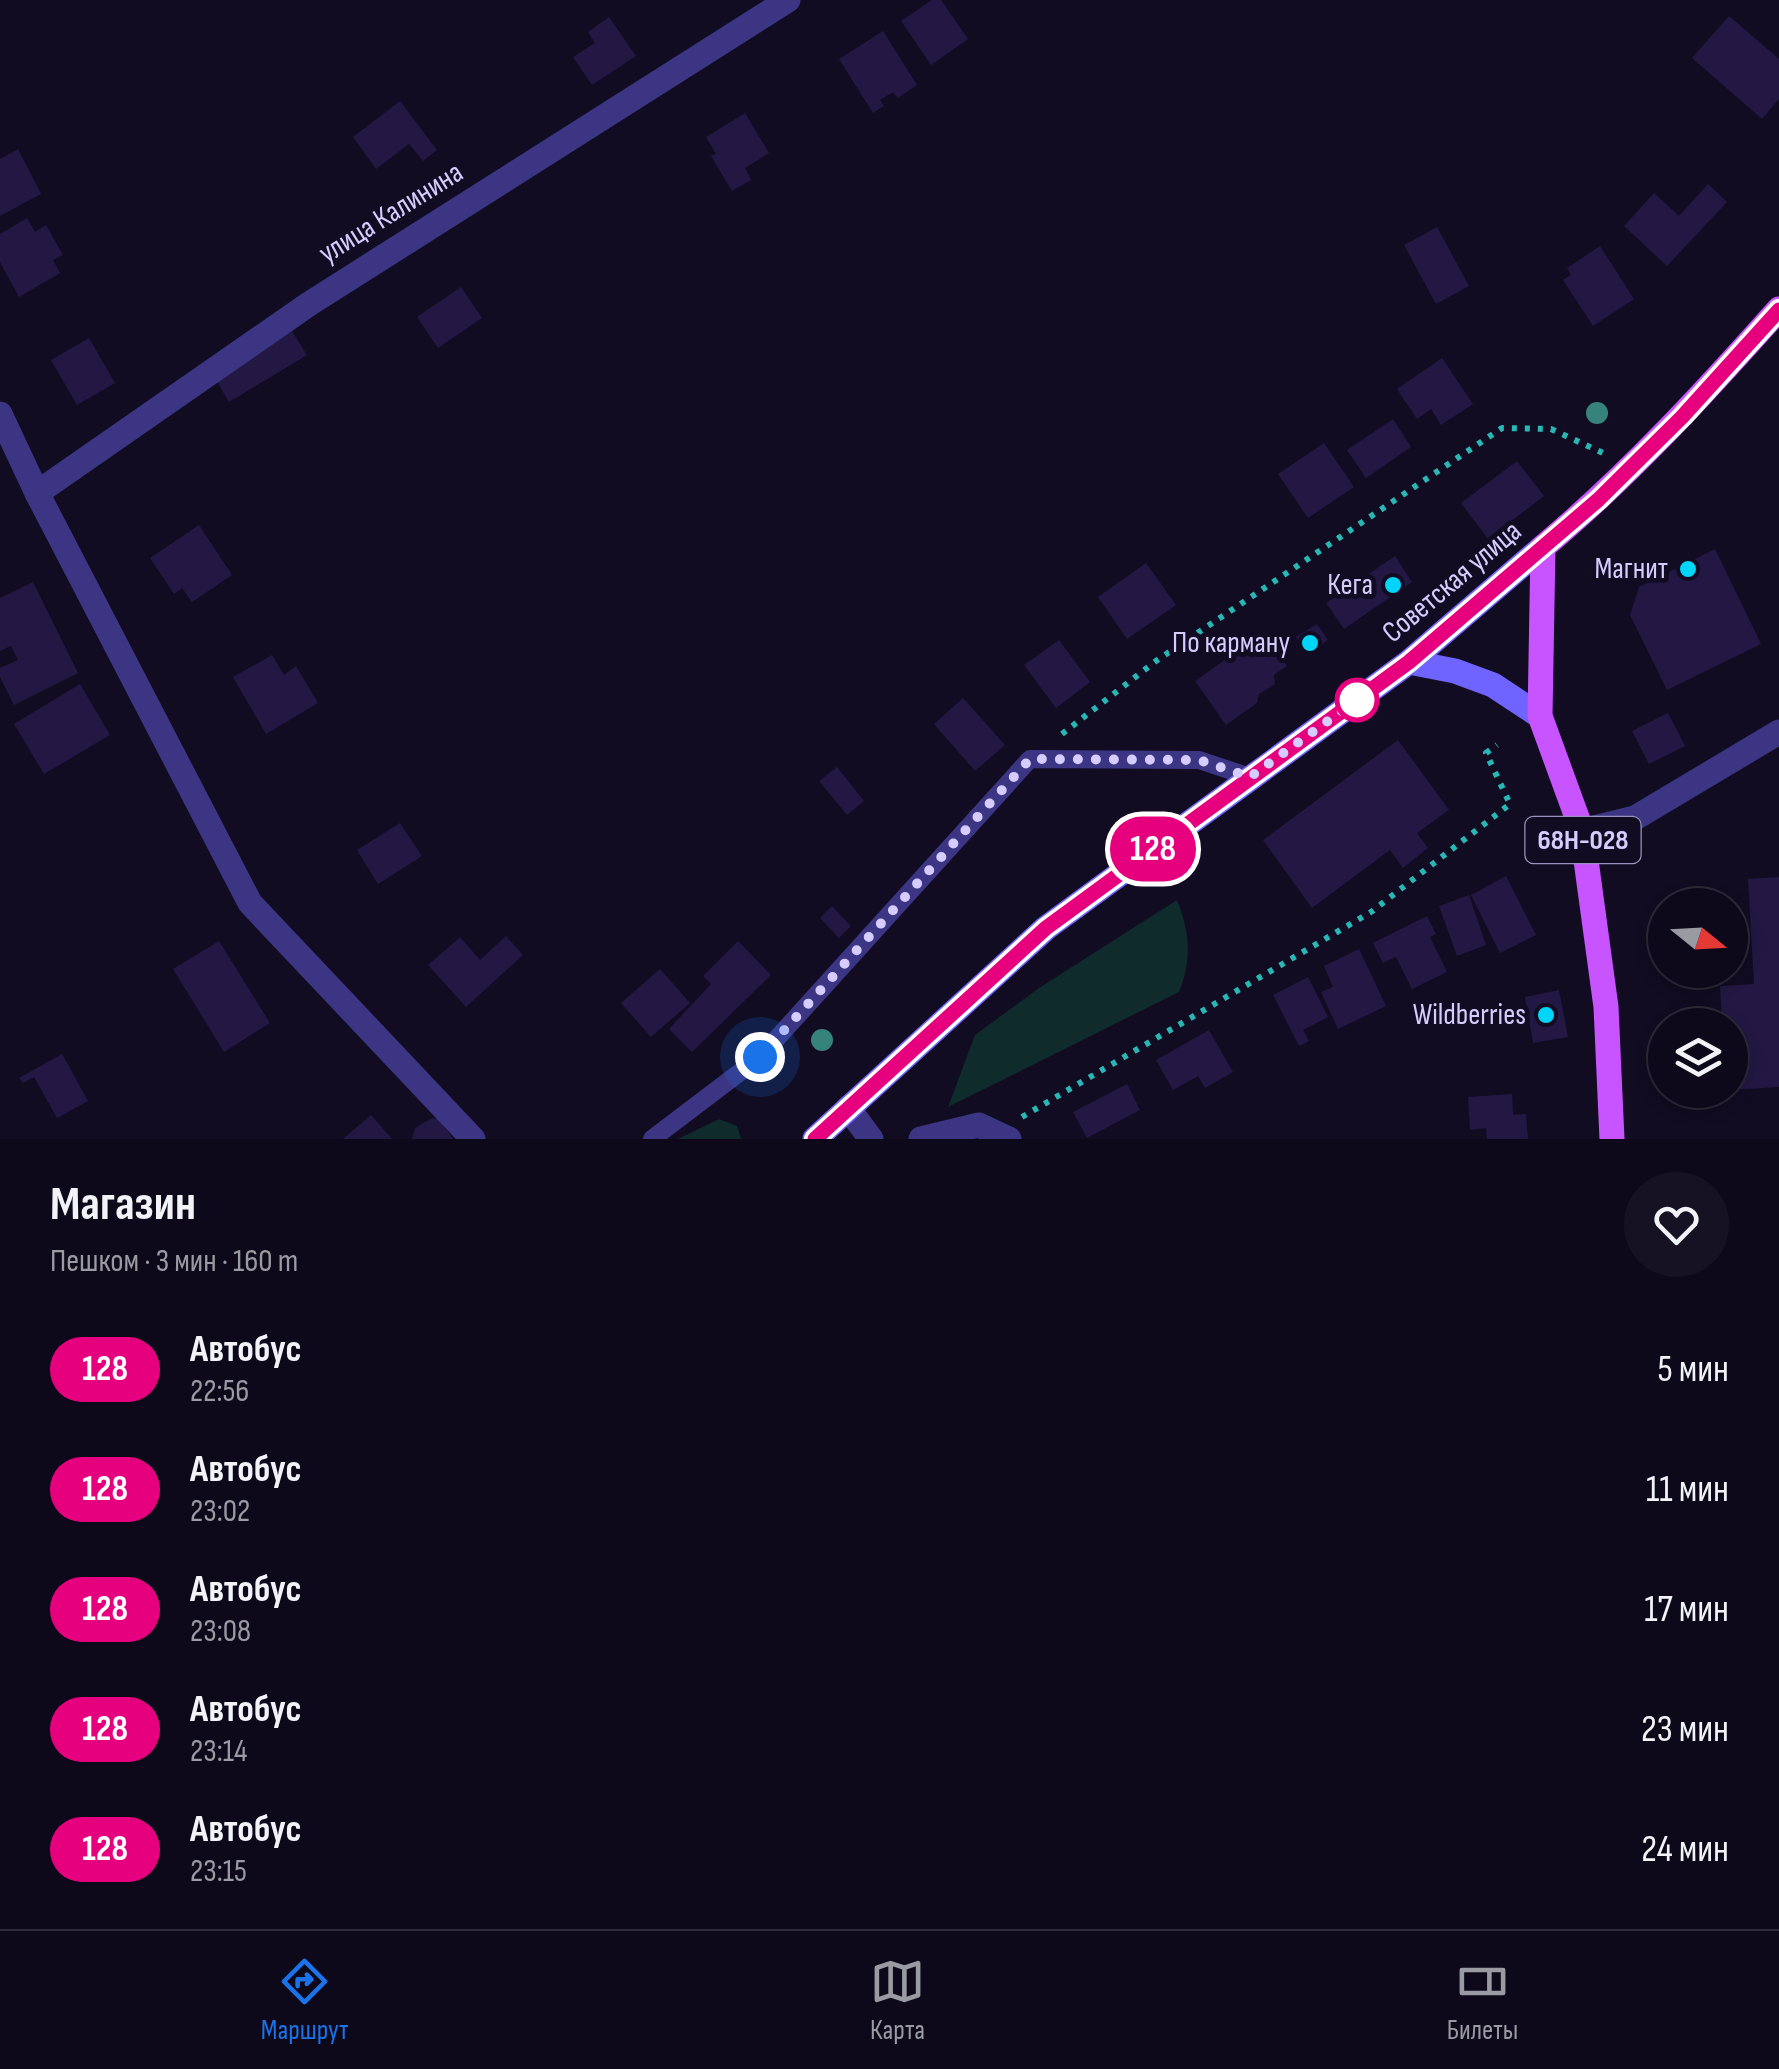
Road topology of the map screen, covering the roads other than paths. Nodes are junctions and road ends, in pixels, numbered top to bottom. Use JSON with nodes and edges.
{"nodes":[{"id":1,"x":788,"y":0,"type":"edge"},
{"id":2,"x":1779,"y":310,"type":"edge"},
{"id":3,"x":0,"y":414,"type":"edge"},
{"id":4,"x":37,"y":492,"type":"junction"},
{"id":5,"x":1542,"y":548,"type":"junction"},
{"id":6,"x":1409,"y":662,"type":"junction"},
{"id":7,"x":1540,"y":716,"type":"junction"},
{"id":8,"x":1779,"y":732,"type":"edge"},
{"id":9,"x":1250,"y":777,"type":"junction"},
{"id":10,"x":1582,"y":830,"type":"junction"},
{"id":11,"x":848,"y":1108,"type":"junction"},
{"id":12,"x":1002,"y":1136,"type":"edge"},
{"id":13,"x":473,"y":1139,"type":"edge"},
{"id":14,"x":652,"y":1139,"type":"edge"},
{"id":15,"x":815,"y":1139,"type":"edge"},
{"id":16,"x":871,"y":1139,"type":"edge"},
{"id":17,"x":921,"y":1139,"type":"edge"},
{"id":18,"x":1612,"y":1139,"type":"edge"}],
"edges":[{"from":1,"to":4,"type":"street","name":"улица Калинина"},
{"from":2,"to":5,"type":"main road","name":"Советская улица"},
{"from":3,"to":4,"type":"street"},
{"from":4,"to":13,"type":"street"},
{"from":5,"to":6,"type":"street","name":"Советская улица"},
{"from":5,"to":7,"type":"main road","number":"68Н-028"},
{"from":6,"to":7,"type":"street"},
{"from":6,"to":9,"type":"street","name":"Советская улица"},
{"from":7,"to":10,"type":"main road","number":"68Н-028"},
{"from":8,"to":10,"type":"street"},
{"from":9,"to":11,"type":"street","name":"Советская улица"},
{"from":9,"to":14,"type":"lane"},
{"from":10,"to":18,"type":"main road","number":"68Н-028"},
{"from":11,"to":15,"type":"street","name":"Советская улица"},
{"from":11,"to":16,"type":"street"},
{"from":12,"to":17,"type":"street"}]}
